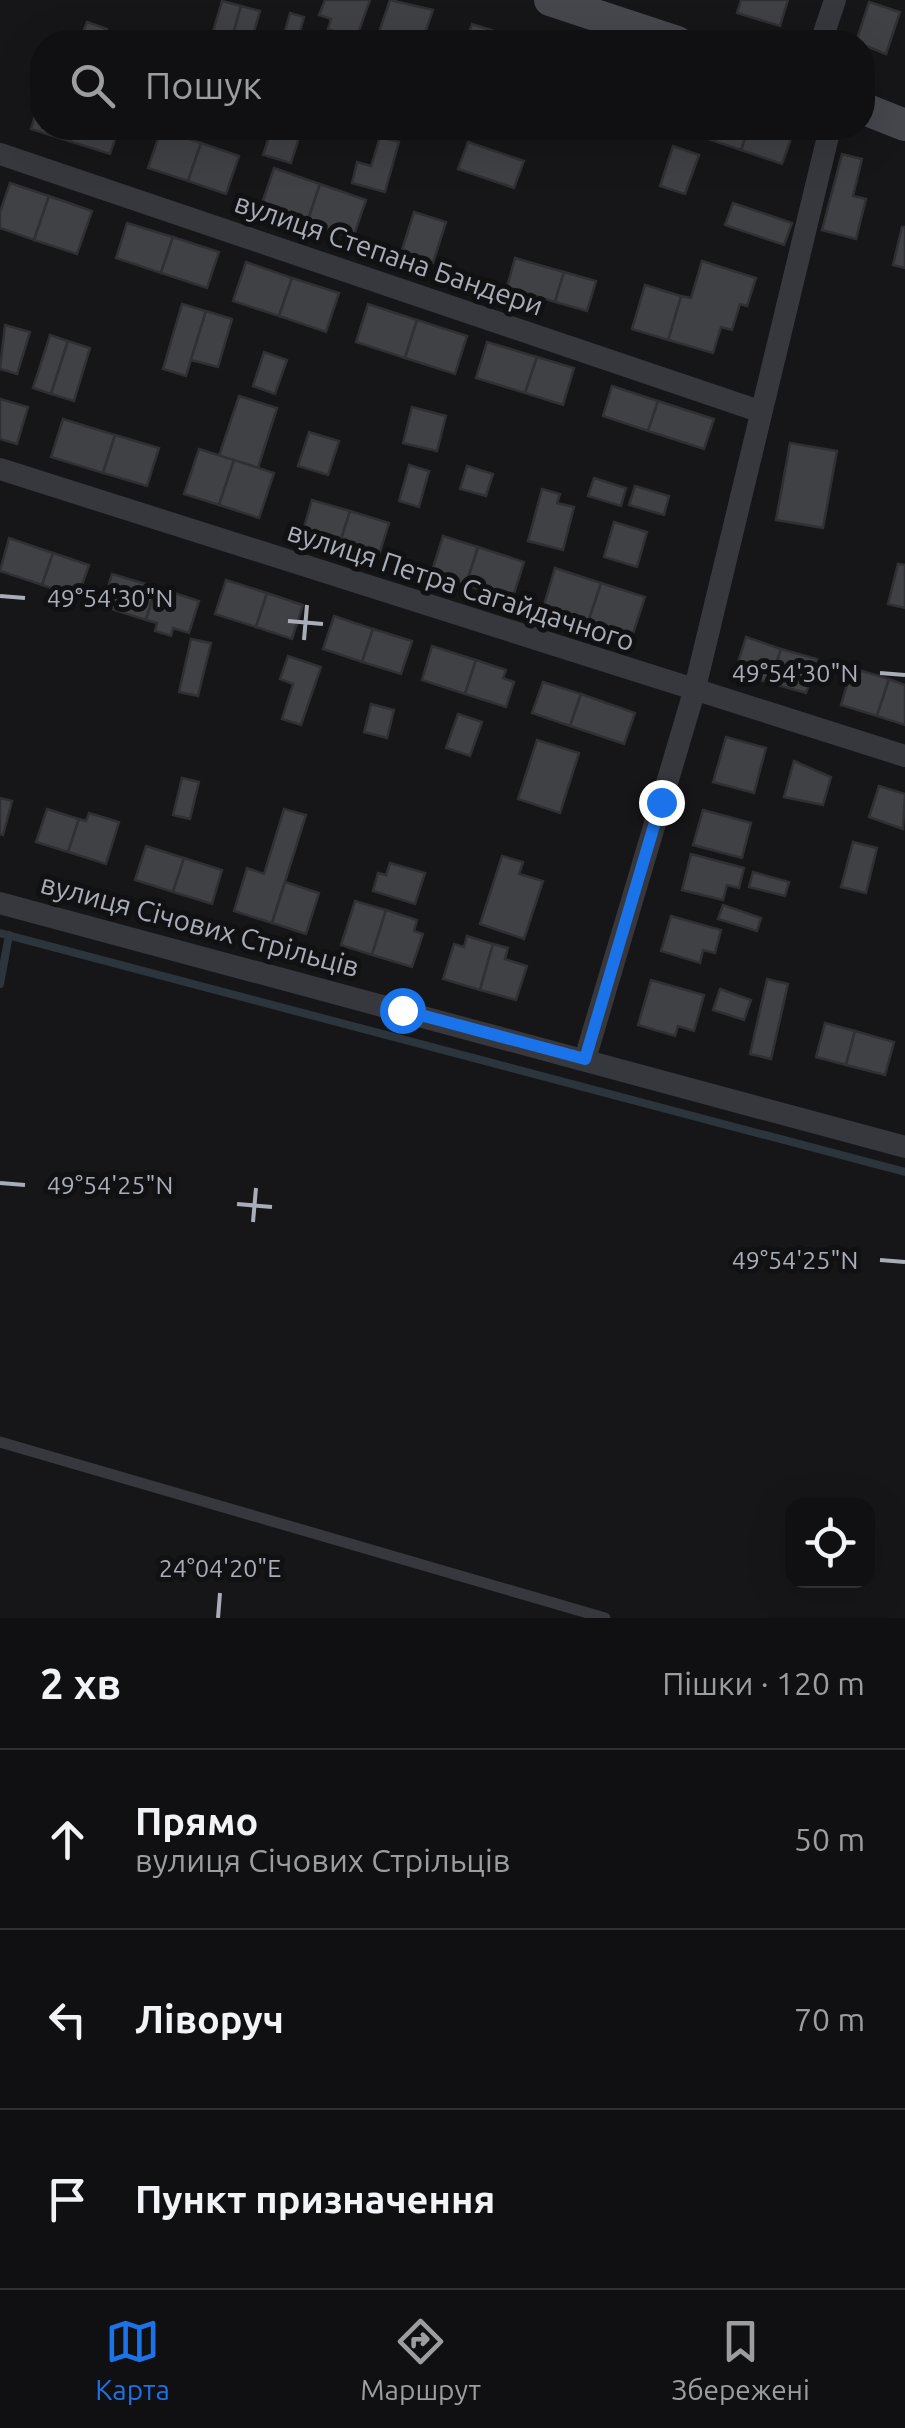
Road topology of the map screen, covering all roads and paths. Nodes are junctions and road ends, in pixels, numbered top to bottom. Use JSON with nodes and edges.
{"nodes":[{"id":1,"x":550,"y":0,"type":"edge"},
{"id":2,"x":834,"y":0,"type":"edge"},
{"id":3,"x":641,"y":30,"type":"edge"},
{"id":4,"x":825,"y":30,"type":"edge"},
{"id":5,"x":875,"y":113,"type":"edge"},
{"id":6,"x":905,"y":125,"type":"edge"},
{"id":7,"x":827,"y":140,"type":"edge"},
{"id":8,"x":0,"y":154,"type":"edge"},
{"id":9,"x":758,"y":411,"type":"junction"},
{"id":10,"x":0,"y":469,"type":"edge"},
{"id":11,"x":694,"y":692,"type":"junction"},
{"id":12,"x":905,"y":756,"type":"edge"},
{"id":13,"x":0,"y":903,"type":"edge"},
{"id":14,"x":585,"y":1059,"type":"junction"},
{"id":15,"x":905,"y":1147,"type":"edge"},
{"id":16,"x":0,"y":1442,"type":"edge"},
{"id":17,"x":587,"y":1616,"type":"edge"},
{"id":18,"x":605,"y":1618,"type":"edge"}],
"edges":[{"from":1,"to":3,"type":"street"},
{"from":2,"to":4,"type":"street"},
{"from":5,"to":6,"type":"street"},
{"from":7,"to":9,"type":"street"},
{"from":8,"to":9,"type":"street","name":"вулиця Степана Бандери"},
{"from":9,"to":11,"type":"street"},
{"from":10,"to":11,"type":"street","name":"вулиця Петра Сагайдачного"},
{"from":11,"to":12,"type":"street","name":"вулиця Петра Сагайдачного"},
{"from":11,"to":14,"type":"street"},
{"from":13,"to":14,"type":"street","name":"вулиця Січових Стрільців"},
{"from":14,"to":15,"type":"street","name":"вулиця Січових Стрільців"},
{"from":16,"to":17,"type":"lane"},
{"from":17,"to":18,"type":"lane"}]}
